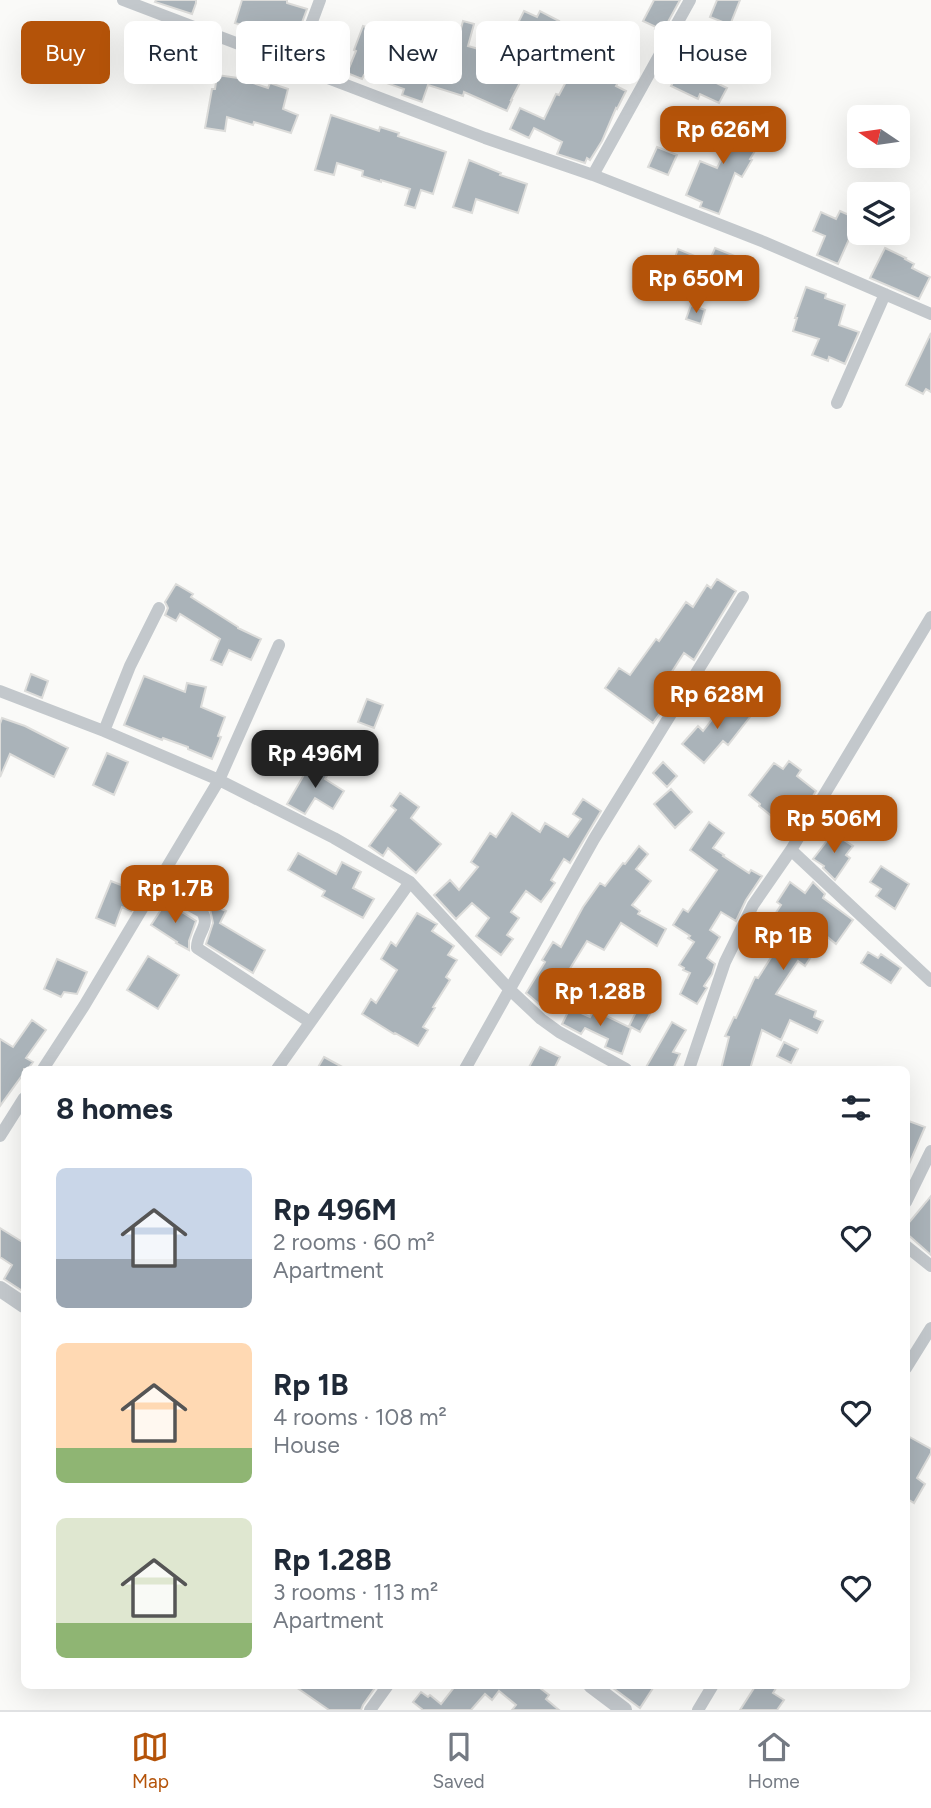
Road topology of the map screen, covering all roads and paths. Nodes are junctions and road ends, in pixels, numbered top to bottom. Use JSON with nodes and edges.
{"nodes":[{"id":1,"x":124,"y":0,"type":"edge"},
{"id":2,"x":320,"y":0,"type":"edge"},
{"id":3,"x":691,"y":0,"type":"edge"},
{"id":4,"x":312,"y":21,"type":"edge"},
{"id":5,"x":236,"y":42,"type":"edge"},
{"id":6,"x":345,"y":84,"type":"edge"},
{"id":7,"x":593,"y":175,"type":"junction"},
{"id":8,"x":885,"y":294,"type":"junction"},
{"id":9,"x":931,"y":314,"type":"edge"},
{"id":10,"x":836,"y":403,"type":"dead end"},
{"id":11,"x":743,"y":597,"type":"dead end"},
{"id":12,"x":159,"y":608,"type":"dead end"},
{"id":13,"x":931,"y":617,"type":"edge"},
{"id":14,"x":279,"y":645,"type":"dead end"},
{"id":15,"x":0,"y":691,"type":"edge"},
{"id":16,"x":104,"y":731,"type":"junction"},
{"id":17,"x":219,"y":780,"type":"junction"},
{"id":18,"x":791,"y":850,"type":"junction"},
{"id":19,"x":410,"y":882,"type":"junction"},
{"id":20,"x":155,"y":886,"type":"junction"},
{"id":21,"x":931,"y":981,"type":"edge"},
{"id":22,"x":509,"y":989,"type":"junction"},
{"id":23,"x":310,"y":1022,"type":"junction"},
{"id":24,"x":45,"y":1066,"type":"edge"},
{"id":25,"x":279,"y":1066,"type":"edge"},
{"id":26,"x":467,"y":1066,"type":"edge"},
{"id":27,"x":621,"y":1066,"type":"edge"},
{"id":28,"x":690,"y":1066,"type":"edge"},
{"id":29,"x":21,"y":1103,"type":"edge"},
{"id":30,"x":0,"y":1136,"type":"edge"},
{"id":31,"x":931,"y":1151,"type":"edge"},
{"id":32,"x":910,"y":1194,"type":"edge"},
{"id":33,"x":910,"y":1249,"type":"edge"},
{"id":34,"x":931,"y":1266,"type":"edge"},
{"id":35,"x":0,"y":1289,"type":"edge"},
{"id":36,"x":21,"y":1303,"type":"edge"},
{"id":37,"x":931,"y":1328,"type":"edge"},
{"id":38,"x":910,"y":1362,"type":"edge"},
{"id":39,"x":385,"y":1689,"type":"edge"},
{"id":40,"x":596,"y":1689,"type":"edge"},
{"id":41,"x":711,"y":1689,"type":"edge"},
{"id":42,"x":370,"y":1710,"type":"edge"},
{"id":43,"x":624,"y":1710,"type":"edge"},
{"id":44,"x":698,"y":1710,"type":"edge"}],
"edges":[{"from":1,"to":5,"type":"street"},
{"from":2,"to":4,"type":"street"},
{"from":3,"to":7,"type":"street"},
{"from":6,"to":7,"type":"street"},
{"from":7,"to":8,"type":"street"},
{"from":8,"to":9,"type":"street"},
{"from":8,"to":10,"type":"street"},
{"from":11,"to":22,"type":"street"},
{"from":12,"to":16,"type":"street"},
{"from":13,"to":18,"type":"street"},
{"from":14,"to":17,"type":"street"},
{"from":15,"to":16,"type":"street"},
{"from":16,"to":17,"type":"street"},
{"from":17,"to":19,"type":"street"},
{"from":17,"to":20,"type":"street"},
{"from":18,"to":21,"type":"street"},
{"from":18,"to":28,"type":"street"},
{"from":19,"to":22,"type":"street"},
{"from":19,"to":23,"type":"street"},
{"from":20,"to":23,"type":"street"},
{"from":20,"to":24,"type":"street"},
{"from":22,"to":26,"type":"street"},
{"from":22,"to":27,"type":"street"},
{"from":23,"to":25,"type":"street"},
{"from":29,"to":30,"type":"street"},
{"from":31,"to":32,"type":"street"},
{"from":33,"to":34,"type":"street"},
{"from":35,"to":36,"type":"street"},
{"from":37,"to":38,"type":"street"},
{"from":39,"to":42,"type":"street"},
{"from":40,"to":43,"type":"street"},
{"from":41,"to":44,"type":"street"}]}
